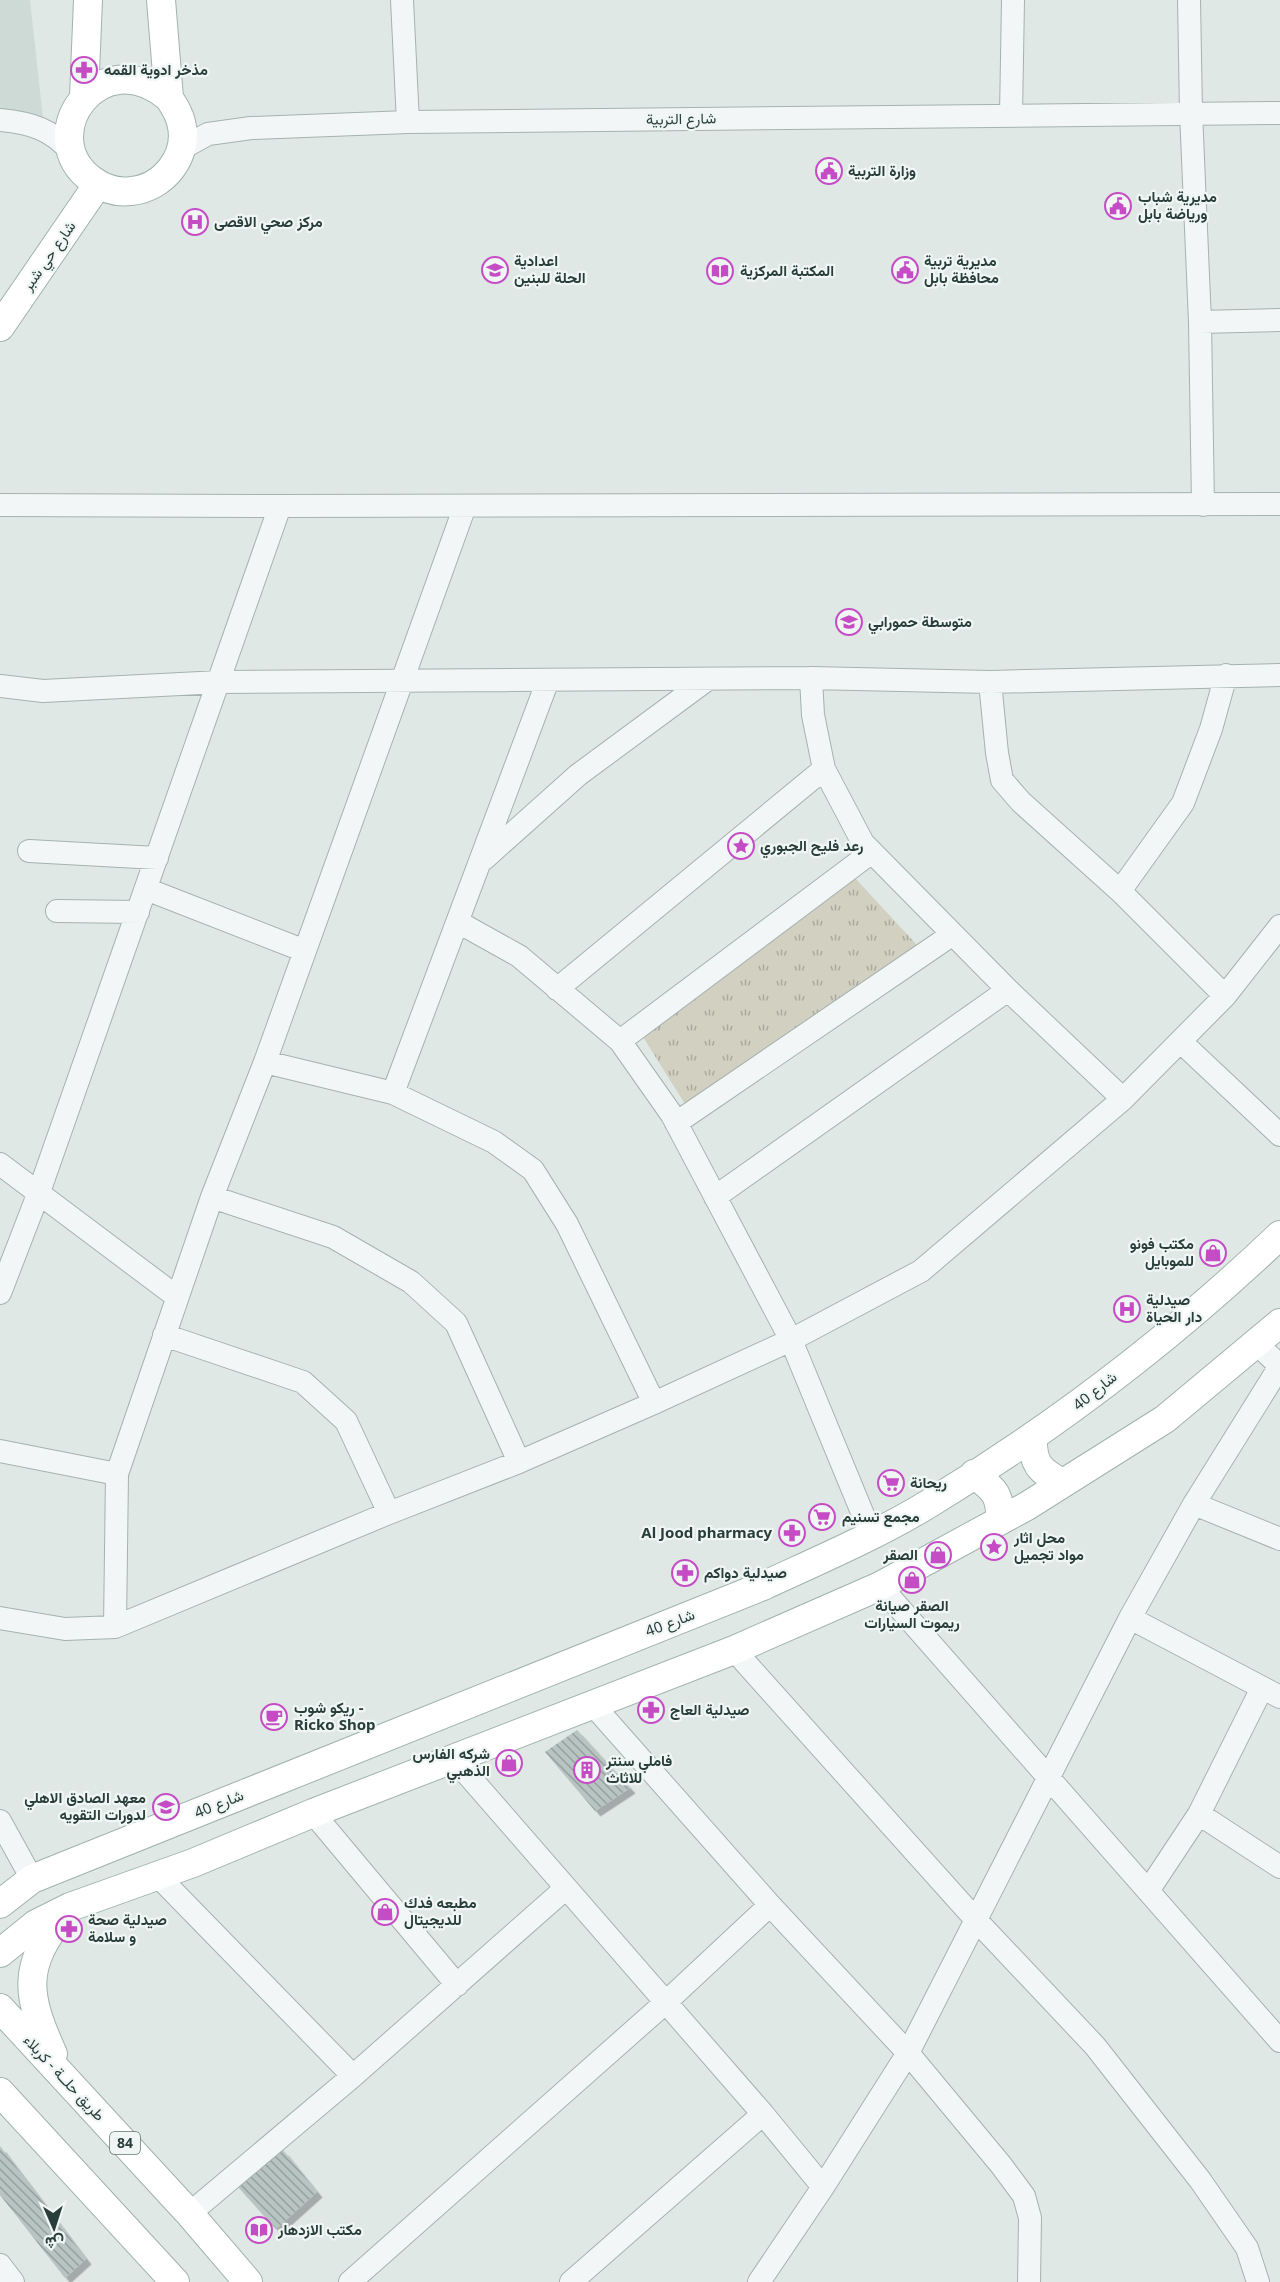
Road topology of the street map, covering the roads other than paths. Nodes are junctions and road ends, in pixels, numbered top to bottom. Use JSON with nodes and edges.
{"nodes":[{"id":1,"x":88,"y":0,"type":"edge"},
{"id":2,"x":161,"y":0,"type":"edge"},
{"id":3,"x":402,"y":0,"type":"edge"},
{"id":4,"x":1013,"y":0,"type":"edge"},
{"id":5,"x":1189,"y":0,"type":"edge"},
{"id":6,"x":84,"y":97,"type":"junction"},
{"id":7,"x":169,"y":98,"type":"junction"},
{"id":8,"x":1191,"y":112,"type":"junction"},
{"id":9,"x":1280,"y":113,"type":"edge"},
{"id":10,"x":1011,"y":115,"type":"junction"},
{"id":11,"x":0,"y":120,"type":"edge"},
{"id":12,"x":408,"y":122,"type":"junction"},
{"id":13,"x":72,"y":153,"type":"junction"},
{"id":14,"x":179,"y":155,"type":"junction"},
{"id":15,"x":98,"y":184,"type":"junction"},
{"id":16,"x":4,"y":315,"type":"edge"},
{"id":17,"x":1280,"y":320,"type":"edge"},
{"id":18,"x":1200,"y":322,"type":"junction"},
{"id":19,"x":1280,"y":504,"type":"edge"},
{"id":20,"x":0,"y":505,"type":"edge"},
{"id":21,"x":1203,"y":505,"type":"junction"},
{"id":22,"x":280,"y":506,"type":"junction"},
{"id":23,"x":465,"y":506,"type":"junction"},
{"id":24,"x":1226,"y":675,"type":"junction"},
{"id":25,"x":1280,"y":675,"type":"edge"},
{"id":26,"x":811,"y":678,"type":"junction"},
{"id":27,"x":708,"y":679,"type":"junction"},
{"id":28,"x":548,"y":680,"type":"junction"},
{"id":29,"x":401,"y":681,"type":"junction"},
{"id":30,"x":220,"y":682,"type":"junction"},
{"id":31,"x":990,"y":682,"type":"junction"},
{"id":32,"x":0,"y":686,"type":"edge"},
{"id":33,"x":824,"y":769,"type":"junction"},
{"id":34,"x":29,"y":851,"type":"dead end"},
{"id":35,"x":872,"y":852,"type":"junction"},
{"id":36,"x":157,"y":858,"type":"junction"},
{"id":37,"x":481,"y":862,"type":"junction"},
{"id":38,"x":146,"y":889,"type":"junction"},
{"id":39,"x":1120,"y":891,"type":"junction"},
{"id":40,"x":57,"y":911,"type":"dead end"},
{"id":41,"x":138,"y":912,"type":"junction"},
{"id":42,"x":459,"y":922,"type":"junction"},
{"id":43,"x":1280,"y":926,"type":"edge"},
{"id":44,"x":953,"y":934,"type":"junction"},
{"id":45,"x":305,"y":951,"type":"junction"},
{"id":46,"x":557,"y":989,"type":"junction"},
{"id":47,"x":1008,"y":990,"type":"junction"},
{"id":48,"x":1225,"y":996,"type":"junction"},
{"id":49,"x":620,"y":1041,"type":"junction"},
{"id":50,"x":1181,"y":1042,"type":"junction"},
{"id":51,"x":265,"y":1062,"type":"junction"},
{"id":52,"x":393,"y":1093,"type":"junction"},
{"id":53,"x":1123,"y":1099,"type":"junction"},
{"id":54,"x":676,"y":1123,"type":"junction"},
{"id":55,"x":1280,"y":1135,"type":"edge"},
{"id":56,"x":0,"y":1164,"type":"edge"},
{"id":57,"x":39,"y":1192,"type":"junction"},
{"id":58,"x":212,"y":1197,"type":"junction"},
{"id":59,"x":715,"y":1197,"type":"junction"},
{"id":60,"x":1280,"y":1235,"type":"edge"},
{"id":61,"x":0,"y":1293,"type":"edge"},
{"id":62,"x":177,"y":1297,"type":"junction"},
{"id":63,"x":1280,"y":1323,"type":"edge"},
{"id":64,"x":164,"y":1335,"type":"junction"},
{"id":65,"x":790,"y":1340,"type":"junction"},
{"id":66,"x":1257,"y":1344,"type":"junction"},
{"id":67,"x":1280,"y":1366,"type":"edge"},
{"id":68,"x":654,"y":1403,"type":"junction"},
{"id":69,"x":1033,"y":1436,"type":"junction"},
{"id":70,"x":0,"y":1451,"type":"edge"},
{"id":71,"x":519,"y":1462,"type":"junction"},
{"id":72,"x":117,"y":1474,"type":"junction"},
{"id":73,"x":974,"y":1474,"type":"junction"},
{"id":74,"x":1062,"y":1483,"type":"junction"},
{"id":75,"x":1194,"y":1504,"type":"junction"},
{"id":76,"x":389,"y":1513,"type":"junction"},
{"id":77,"x":1001,"y":1520,"type":"junction"},
{"id":78,"x":871,"y":1534,"type":"junction"},
{"id":79,"x":1280,"y":1539,"type":"edge"},
{"id":80,"x":880,"y":1586,"type":"junction"},
{"id":81,"x":0,"y":1618,"type":"edge"},
{"id":82,"x":1130,"y":1618,"type":"junction"},
{"id":83,"x":115,"y":1627,"type":"junction"},
{"id":84,"x":734,"y":1650,"type":"junction"},
{"id":85,"x":1271,"y":1693,"type":"edge"},
{"id":86,"x":593,"y":1705,"type":"junction"},
{"id":87,"x":454,"y":1759,"type":"junction"},
{"id":88,"x":1048,"y":1776,"type":"junction"},
{"id":89,"x":313,"y":1813,"type":"junction"},
{"id":90,"x":1199,"y":1814,"type":"junction"},
{"id":91,"x":0,"y":1821,"type":"edge"},
{"id":92,"x":1280,"y":1867,"type":"edge"},
{"id":93,"x":158,"y":1876,"type":"junction"},
{"id":94,"x":32,"y":1879,"type":"junction"},
{"id":95,"x":0,"y":1882,"type":"edge"},
{"id":96,"x":566,"y":1888,"type":"junction"},
{"id":97,"x":1148,"y":1891,"type":"junction"},
{"id":98,"x":0,"y":1904,"type":"edge"},
{"id":99,"x":770,"y":1905,"type":"junction"},
{"id":100,"x":70,"y":1907,"type":"junction"},
{"id":101,"x":977,"y":1921,"type":"junction"},
{"id":102,"x":0,"y":1953,"type":"edge"},
{"id":103,"x":457,"y":1986,"type":"junction"},
{"id":104,"x":665,"y":2003,"type":"junction"},
{"id":105,"x":0,"y":2008,"type":"edge"},
{"id":106,"x":1280,"y":2041,"type":"edge"},
{"id":107,"x":908,"y":2053,"type":"junction"},
{"id":108,"x":61,"y":2073,"type":"junction"},
{"id":109,"x":353,"y":2076,"type":"junction"},
{"id":110,"x":0,"y":2092,"type":"edge"},
{"id":111,"x":763,"y":2114,"type":"junction"},
{"id":112,"x":823,"y":2187,"type":"junction"},
{"id":113,"x":189,"y":2214,"type":"junction"},
{"id":114,"x":0,"y":2265,"type":"edge"},
{"id":115,"x":13,"y":2282,"type":"edge"},
{"id":116,"x":175,"y":2282,"type":"edge"},
{"id":117,"x":248,"y":2282,"type":"edge"},
{"id":118,"x":350,"y":2282,"type":"edge"},
{"id":119,"x":571,"y":2282,"type":"edge"},
{"id":120,"x":759,"y":2282,"type":"edge"},
{"id":121,"x":1029,"y":2282,"type":"edge"},
{"id":122,"x":1258,"y":2282,"type":"edge"}],
"edges":[{"from":1,"to":6,"type":"main road"},
{"from":2,"to":7,"type":"main road"},
{"from":3,"to":12,"type":"street"},
{"from":4,"to":10,"type":"street"},
{"from":5,"to":8,"type":"street"},
{"from":6,"to":7,"type":"main road"},
{"from":6,"to":13,"type":"main road"},
{"from":7,"to":14,"type":"main road"},
{"from":8,"to":9,"type":"street","name":"شارع التربية"},
{"from":8,"to":10,"type":"street","name":"شارع التربية"},
{"from":8,"to":18,"type":"street"},
{"from":10,"to":12,"type":"street","name":"شارع التربية"},
{"from":11,"to":13,"type":"street"},
{"from":12,"to":14,"type":"street","name":"شارع التربية"},
{"from":13,"to":15,"type":"main road"},
{"from":14,"to":15,"type":"main road"},
{"from":15,"to":16,"type":"main road","name":"شارع حي شبر"},
{"from":17,"to":18,"type":"street"},
{"from":18,"to":21,"type":"street"},
{"from":19,"to":21,"type":"street"},
{"from":20,"to":22,"type":"street"},
{"from":21,"to":23,"type":"street"},
{"from":22,"to":23,"type":"street"},
{"from":22,"to":30,"type":"street"},
{"from":23,"to":29,"type":"street"},
{"from":24,"to":25,"type":"street"},
{"from":24,"to":31,"type":"street"},
{"from":24,"to":39,"type":"street"},
{"from":26,"to":27,"type":"street"},
{"from":26,"to":31,"type":"street"},
{"from":26,"to":33,"type":"street"},
{"from":27,"to":28,"type":"street"},
{"from":27,"to":37,"type":"street"},
{"from":28,"to":29,"type":"street"},
{"from":28,"to":37,"type":"street"},
{"from":29,"to":30,"type":"street"},
{"from":29,"to":45,"type":"street"},
{"from":30,"to":32,"type":"street"},
{"from":30,"to":36,"type":"street"},
{"from":31,"to":39,"type":"street"},
{"from":33,"to":35,"type":"street"},
{"from":33,"to":46,"type":"street"},
{"from":34,"to":36,"type":"street"},
{"from":35,"to":44,"type":"street"},
{"from":35,"to":49,"type":"street"},
{"from":36,"to":38,"type":"street"},
{"from":37,"to":42,"type":"street"},
{"from":38,"to":41,"type":"street"},
{"from":38,"to":45,"type":"street"},
{"from":39,"to":48,"type":"street"},
{"from":40,"to":41,"type":"street"},
{"from":41,"to":57,"type":"street"},
{"from":42,"to":46,"type":"street"},
{"from":42,"to":52,"type":"street"},
{"from":43,"to":48,"type":"street"},
{"from":44,"to":47,"type":"street"},
{"from":44,"to":54,"type":"street"},
{"from":45,"to":51,"type":"street"},
{"from":46,"to":49,"type":"street"},
{"from":47,"to":53,"type":"street"},
{"from":47,"to":59,"type":"street"},
{"from":48,"to":50,"type":"street"},
{"from":49,"to":54,"type":"street"},
{"from":50,"to":53,"type":"street"},
{"from":50,"to":55,"type":"street"},
{"from":51,"to":52,"type":"street"},
{"from":51,"to":58,"type":"street"},
{"from":52,"to":68,"type":"street"},
{"from":53,"to":65,"type":"street"},
{"from":54,"to":59,"type":"street"},
{"from":56,"to":57,"type":"street"},
{"from":57,"to":61,"type":"street"},
{"from":57,"to":62,"type":"street"},
{"from":58,"to":62,"type":"street"},
{"from":58,"to":71,"type":"street"},
{"from":59,"to":65,"type":"street"},
{"from":60,"to":69,"type":"main road","name":"شارع 40"},
{"from":62,"to":64,"type":"street"},
{"from":63,"to":66,"type":"main road"},
{"from":64,"to":72,"type":"street"},
{"from":64,"to":76,"type":"street"},
{"from":65,"to":68,"type":"street"},
{"from":65,"to":78,"type":"street"},
{"from":66,"to":67,"type":"street"},
{"from":66,"to":74,"type":"main road"},
{"from":67,"to":75,"type":"street"},
{"from":68,"to":71,"type":"street"},
{"from":69,"to":73,"type":"main road","name":"شارع 40"},
{"from":69,"to":74,"type":"main road"},
{"from":70,"to":72,"type":"street"},
{"from":71,"to":76,"type":"street"},
{"from":72,"to":83,"type":"street"},
{"from":73,"to":77,"type":"main road"},
{"from":73,"to":78,"type":"main road","name":"شارع 40"},
{"from":74,"to":77,"type":"main road"},
{"from":75,"to":79,"type":"street"},
{"from":75,"to":82,"type":"street"},
{"from":76,"to":83,"type":"street"},
{"from":77,"to":80,"type":"main road"},
{"from":78,"to":94,"type":"main road","name":"شارع 40"},
{"from":80,"to":84,"type":"main road"},
{"from":80,"to":88,"type":"street"},
{"from":81,"to":83,"type":"street"},
{"from":82,"to":85,"type":"street"},
{"from":82,"to":88,"type":"street"},
{"from":84,"to":86,"type":"main road"},
{"from":84,"to":101,"type":"street"},
{"from":85,"to":90,"type":"street"},
{"from":86,"to":87,"type":"main road"},
{"from":86,"to":99,"type":"street"},
{"from":87,"to":89,"type":"main road"},
{"from":87,"to":96,"type":"street"},
{"from":88,"to":97,"type":"street"},
{"from":88,"to":101,"type":"street"},
{"from":89,"to":93,"type":"main road"},
{"from":89,"to":103,"type":"street"},
{"from":90,"to":92,"type":"street"},
{"from":90,"to":97,"type":"street"},
{"from":91,"to":94,"type":"street"},
{"from":93,"to":100,"type":"main road"},
{"from":93,"to":109,"type":"street"},
{"from":94,"to":95,"type":"main road"},
{"from":94,"to":98,"type":"main road","name":"شارع 40"},
{"from":96,"to":103,"type":"street"},
{"from":96,"to":104,"type":"street"},
{"from":97,"to":106,"type":"street"},
{"from":99,"to":104,"type":"street"},
{"from":99,"to":107,"type":"street"},
{"from":100,"to":102,"type":"main road"},
{"from":100,"to":108,"type":"main road"},
{"from":101,"to":107,"type":"street"},
{"from":101,"to":122,"type":"street"},
{"from":103,"to":109,"type":"street"},
{"from":104,"to":111,"type":"street"},
{"from":104,"to":118,"type":"street"},
{"from":105,"to":108,"type":"main road","name":"طريق حلــة - كربلاء","number":"84"},
{"from":107,"to":112,"type":"street"},
{"from":107,"to":121,"type":"street"},
{"from":108,"to":113,"type":"main road","name":"طريق حلــة - كربلاء","number":"84"},
{"from":109,"to":113,"type":"street"},
{"from":110,"to":116,"type":"main road"},
{"from":111,"to":112,"type":"street"},
{"from":111,"to":119,"type":"street"},
{"from":112,"to":120,"type":"street"},
{"from":113,"to":117,"type":"main road","name":"طريق حلــة - كربلاء","number":"84"},
{"from":114,"to":115,"type":"street"}]}
